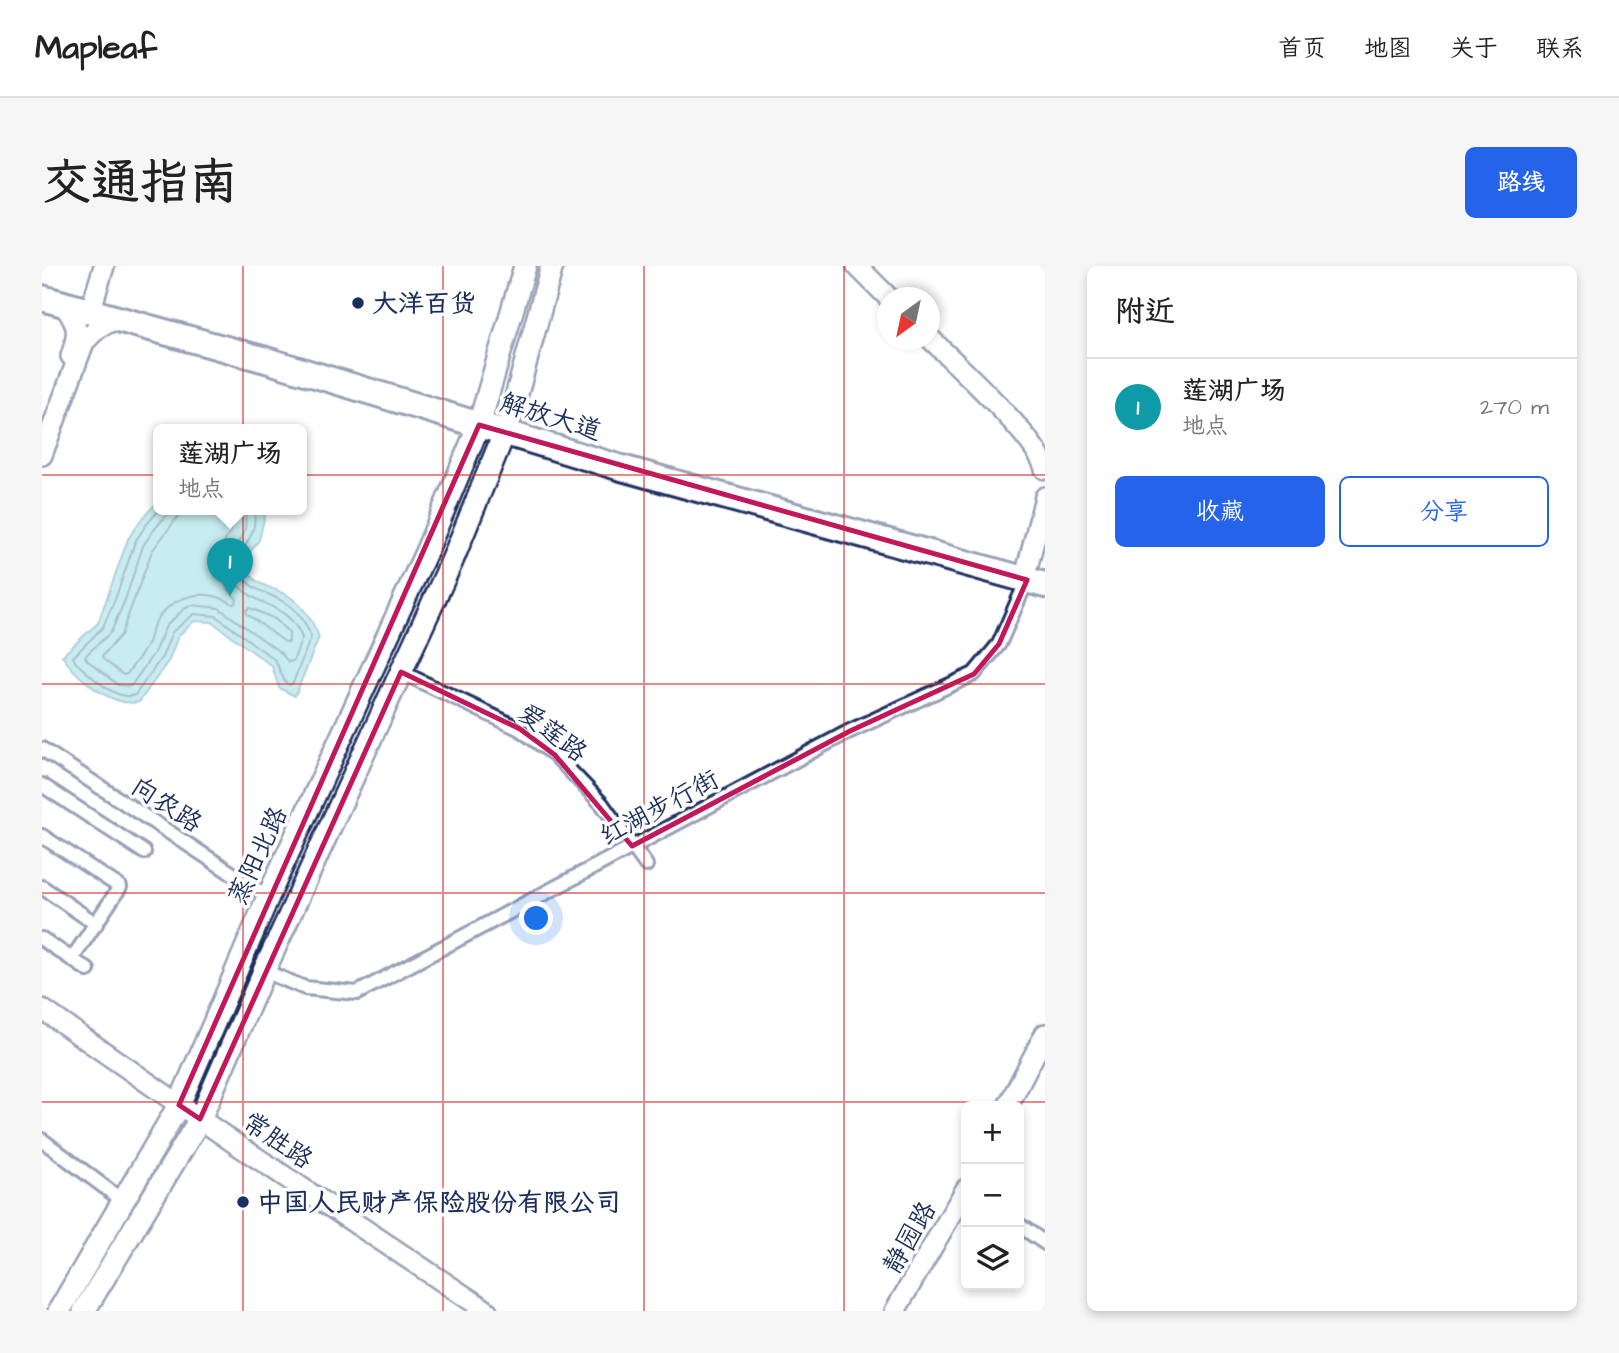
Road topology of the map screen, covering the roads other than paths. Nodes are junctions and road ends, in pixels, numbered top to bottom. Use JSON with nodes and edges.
{"nodes":[{"id":1,"x":104,"y":266,"type":"edge"},
{"id":2,"x":526,"y":266,"type":"edge"},
{"id":3,"x":552,"y":266,"type":"edge"},
{"id":4,"x":857,"y":266,"type":"edge"},
{"id":5,"x":866,"y":266,"type":"edge"},
{"id":6,"x":42,"y":284,"type":"edge"},
{"id":7,"x":878,"y":287,"type":"edge"},
{"id":8,"x":886,"y":287,"type":"edge"},
{"id":9,"x":94,"y":299,"type":"junction"},
{"id":10,"x":52,"y":301,"type":"edge"},
{"id":11,"x":116,"y":319,"type":"junction"},
{"id":12,"x":940,"y":341,"type":"edge"},
{"id":13,"x":940,"y":349,"type":"edge"},
{"id":14,"x":481,"y":418,"type":"junction"},
{"id":15,"x":507,"y":426,"type":"junction"},
{"id":16,"x":42,"y":432,"type":"edge"},
{"id":17,"x":1045,"y":454,"type":"edge"},
{"id":18,"x":42,"y":455,"type":"edge"},
{"id":19,"x":1045,"y":469,"type":"edge"},
{"id":20,"x":1045,"y":497,"type":"edge"},
{"id":21,"x":1036,"y":575,"type":"edge"},
{"id":22,"x":401,"y":672,"type":"junction"},
{"id":23,"x":42,"y":749,"type":"edge"},
{"id":24,"x":42,"y":785,"type":"edge"},
{"id":25,"x":44,"y":841,"type":"edge"},
{"id":26,"x":632,"y":846,"type":"junction"},
{"id":27,"x":144,"y":852,"type":"dead end"},
{"id":28,"x":646,"y":865,"type":"dead end"},
{"id":29,"x":42,"y":887,"type":"edge"},
{"id":30,"x":268,"y":897,"type":"junction"},
{"id":31,"x":96,"y":924,"type":"junction"},
{"id":32,"x":42,"y":939,"type":"edge"},
{"id":33,"x":72,"y":959,"type":"junction"},
{"id":34,"x":88,"y":970,"type":"dead end"},
{"id":35,"x":264,"y":971,"type":"junction"},
{"id":36,"x":42,"y":1009,"type":"edge"},
{"id":37,"x":42,"y":1017,"type":"edge"},
{"id":38,"x":1045,"y":1034,"type":"edge"},
{"id":39,"x":1045,"y":1055,"type":"edge"},
{"id":40,"x":1011,"y":1101,"type":"edge"},
{"id":41,"x":1022,"y":1101,"type":"edge"},
{"id":42,"x":177,"y":1108,"type":"junction"},
{"id":43,"x":198,"y":1122,"type":"junction"},
{"id":44,"x":42,"y":1140,"type":"edge"},
{"id":45,"x":961,"y":1198,"type":"edge"},
{"id":46,"x":123,"y":1201,"type":"junction"},
{"id":47,"x":961,"y":1219,"type":"edge"},
{"id":48,"x":1022,"y":1227,"type":"edge"},
{"id":49,"x":1045,"y":1242,"type":"edge"},
{"id":50,"x":59,"y":1311,"type":"edge"},
{"id":51,"x":84,"y":1311,"type":"edge"},
{"id":52,"x":472,"y":1311,"type":"edge"},
{"id":53,"x":487,"y":1311,"type":"edge"},
{"id":54,"x":895,"y":1311,"type":"edge"},
{"id":55,"x":907,"y":1311,"type":"edge"}],
"edges":[{"from":1,"to":9,"type":"street"},
{"from":2,"to":14,"type":"main road","name":"蒸阳北路"},
{"from":3,"to":15,"type":"main road","name":"蒸阳北路"},
{"from":4,"to":7,"type":"street"},
{"from":5,"to":8,"type":"street"},
{"from":6,"to":9,"type":"highway","name":"解放大道"},
{"from":9,"to":14,"type":"highway","name":"解放大道"},
{"from":10,"to":11,"type":"highway","name":"解放大道"},
{"from":10,"to":16,"type":"street"},
{"from":11,"to":14,"type":"highway","name":"解放大道"},
{"from":11,"to":18,"type":"street"},
{"from":12,"to":17,"type":"street"},
{"from":13,"to":19,"type":"street"},
{"from":14,"to":15,"type":"highway","name":"解放大道"},
{"from":14,"to":30,"type":"main road","name":"蒸阳北路"},
{"from":15,"to":21,"type":"highway","name":"解放大道"},
{"from":15,"to":22,"type":"main road","name":"蒸阳北路"},
{"from":20,"to":21,"type":"street"},
{"from":21,"to":26,"type":"street","name":"红湖步行街"},
{"from":22,"to":26,"type":"street","name":"爱莲路"},
{"from":22,"to":35,"type":"main road","name":"蒸阳北路"},
{"from":23,"to":30,"type":"street","name":"向农路"},
{"from":24,"to":27,"type":"street"},
{"from":25,"to":31,"type":"street"},
{"from":26,"to":28,"type":"street","name":"爱莲路"},
{"from":26,"to":35,"type":"street","name":"红湖步行街"},
{"from":29,"to":31,"type":"street"},
{"from":30,"to":42,"type":"main road","name":"蒸阳北路"},
{"from":31,"to":33,"type":"street"},
{"from":32,"to":33,"type":"street"},
{"from":33,"to":34,"type":"street"},
{"from":35,"to":43,"type":"main road","name":"蒸阳北路"},
{"from":36,"to":42,"type":"street","name":"常胜路"},
{"from":37,"to":42,"type":"street","name":"常胜路"},
{"from":38,"to":40,"type":"street"},
{"from":39,"to":41,"type":"street"},
{"from":42,"to":43,"type":"street","name":"常胜路"},
{"from":42,"to":46,"type":"main road","name":"蒸阳北路"},
{"from":43,"to":51,"type":"main road","name":"蒸阳北路"},
{"from":43,"to":52,"type":"street","name":"常胜路"},
{"from":43,"to":53,"type":"street","name":"常胜路"},
{"from":44,"to":46,"type":"street"},
{"from":45,"to":54,"type":"street","name":"静园路"},
{"from":46,"to":50,"type":"main road","name":"蒸阳北路"},
{"from":47,"to":55,"type":"street","name":"静园路"},
{"from":48,"to":49,"type":"street"}]}
